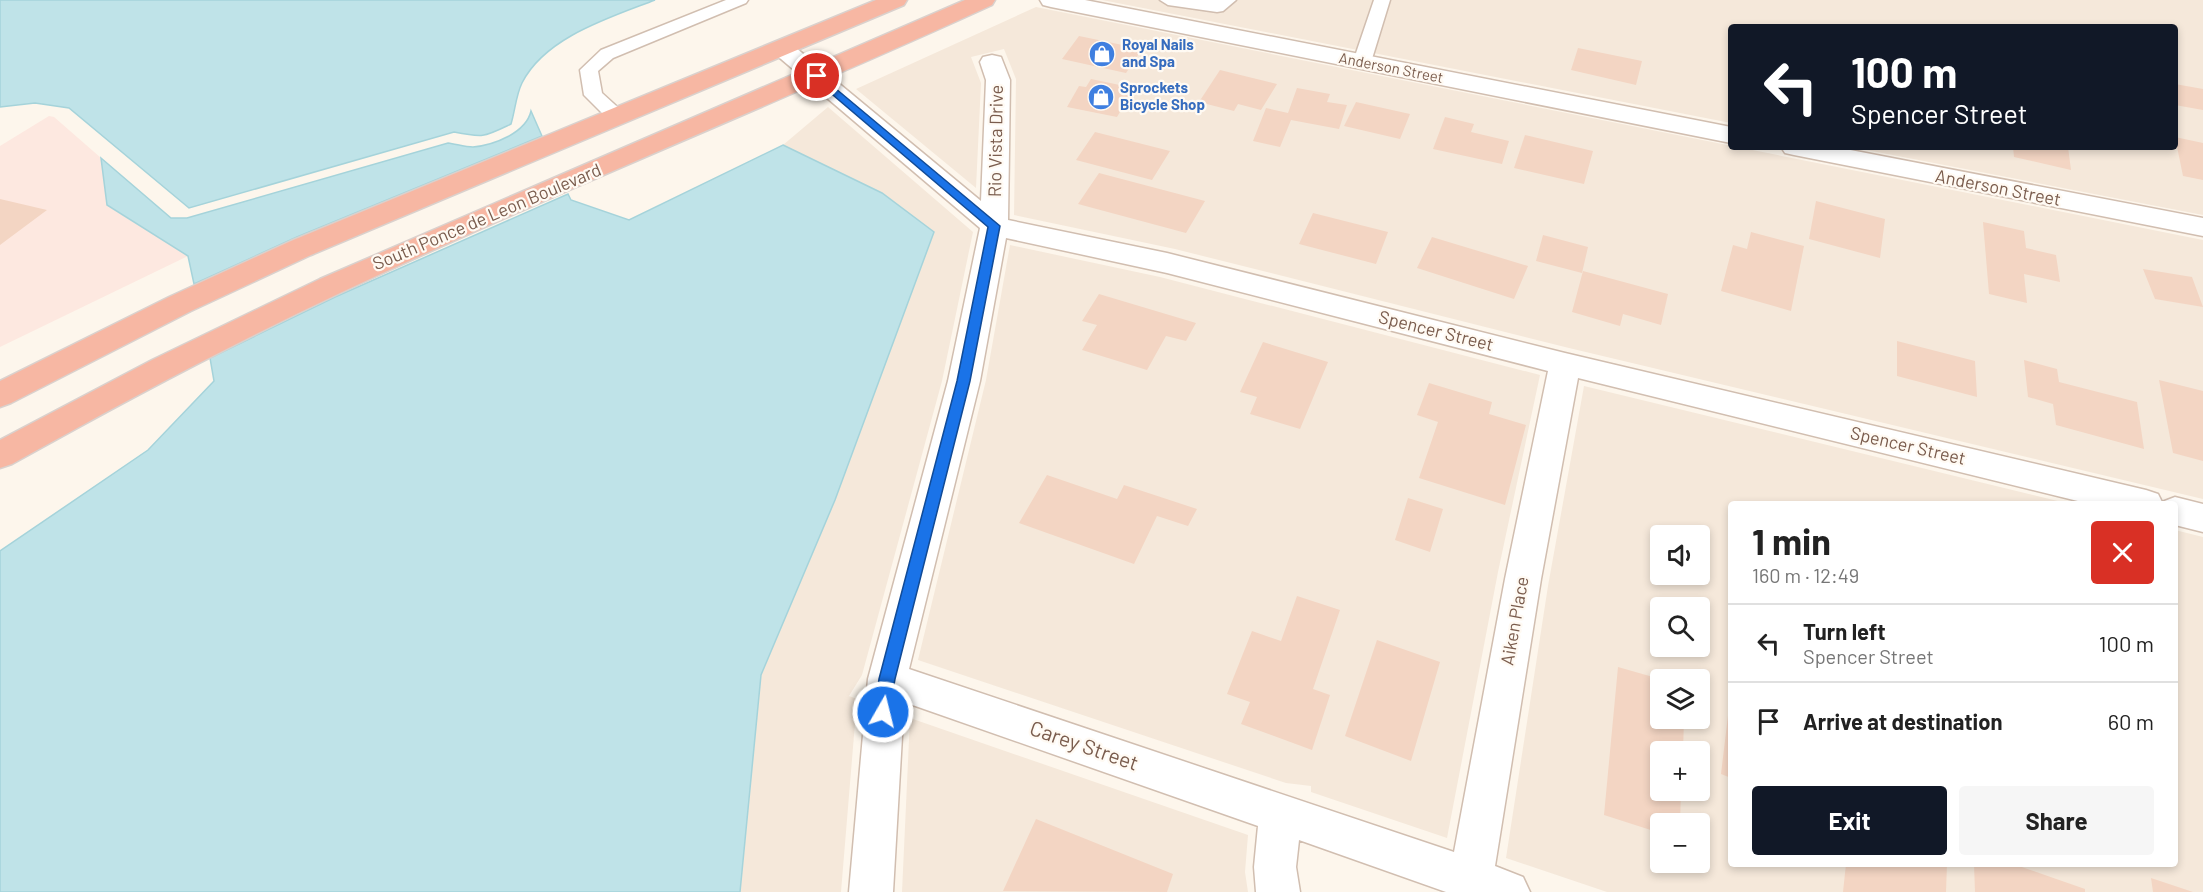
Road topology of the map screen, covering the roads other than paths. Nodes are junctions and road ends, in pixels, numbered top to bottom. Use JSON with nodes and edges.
{"nodes":[{"id":1,"x":740,"y":0,"type":"edge"},
{"id":2,"x":896,"y":0,"type":"edge"},
{"id":3,"x":984,"y":0,"type":"edge"},
{"id":4,"x":1051,"y":0,"type":"edge"},
{"id":5,"x":1168,"y":0,"type":"edge"},
{"id":6,"x":1228,"y":0,"type":"edge"},
{"id":7,"x":1382,"y":0,"type":"edge"},
{"id":8,"x":1157,"y":10,"type":"edge"},
{"id":9,"x":782,"y":48,"type":"junction"},
{"id":10,"x":992,"y":62,"type":"dead end"},
{"id":11,"x":1362,"y":62,"type":"junction"},
{"id":12,"x":817,"y":76,"type":"junction"},
{"id":13,"x":617,"y":117,"type":"junction"},
{"id":14,"x":1728,"y":134,"type":"edge"},
{"id":15,"x":1809,"y":150,"type":"edge"},
{"id":16,"x":994,"y":226,"type":"junction"},
{"id":17,"x":2203,"y":227,"type":"edge"},
{"id":18,"x":1565,"y":364,"type":"junction"},
{"id":19,"x":0,"y":395,"type":"edge"},
{"id":20,"x":0,"y":455,"type":"edge"},
{"id":21,"x":2134,"y":501,"type":"edge"},
{"id":22,"x":2178,"y":512,"type":"edge"},
{"id":23,"x":2203,"y":518,"type":"edge"},
{"id":24,"x":887,"y":679,"type":"junction"},
{"id":25,"x":1280,"y":813,"type":"junction"},
{"id":26,"x":1471,"y":879,"type":"junction"},
{"id":27,"x":871,"y":892,"type":"edge"},
{"id":28,"x":1278,"y":892,"type":"edge"},
{"id":29,"x":1508,"y":892,"type":"edge"}],
"edges":[{"from":1,"to":13,"type":"lane"},
{"from":2,"to":9,"type":"highway"},
{"from":3,"to":12,"type":"highway","name":"South Ponce de Leon Boulevard"},
{"from":4,"to":8,"type":"street","name":"Anderson Street"},
{"from":5,"to":6,"type":"lane"},
{"from":7,"to":11,"type":"lane"},
{"from":8,"to":11,"type":"street","name":"Anderson Street"},
{"from":9,"to":12,"type":"street","name":"Spencer Street"},
{"from":9,"to":13,"type":"highway"},
{"from":10,"to":16,"type":"street","name":"Rio Vista Drive"},
{"from":11,"to":14,"type":"street","name":"Anderson Street"},
{"from":12,"to":16,"type":"street","name":"Spencer Street"},
{"from":12,"to":20,"type":"highway","name":"South Ponce de Leon Boulevard"},
{"from":13,"to":19,"type":"highway"},
{"from":15,"to":17,"type":"street","name":"Anderson Street"},
{"from":16,"to":18,"type":"street","name":"Spencer Street"},
{"from":16,"to":24,"type":"street","name":"Rio Vista Drive"},
{"from":18,"to":21,"type":"street","name":"Spencer Street"},
{"from":18,"to":26,"type":"street","name":"Aiken Place"},
{"from":22,"to":23,"type":"street"},
{"from":24,"to":25,"type":"street","name":"Carey Street"},
{"from":24,"to":27,"type":"street","name":"Rio Vista Drive"},
{"from":25,"to":26,"type":"street","name":"Carey Street"},
{"from":25,"to":28,"type":"street"},
{"from":26,"to":29,"type":"street","name":"Carey Street"}]}
